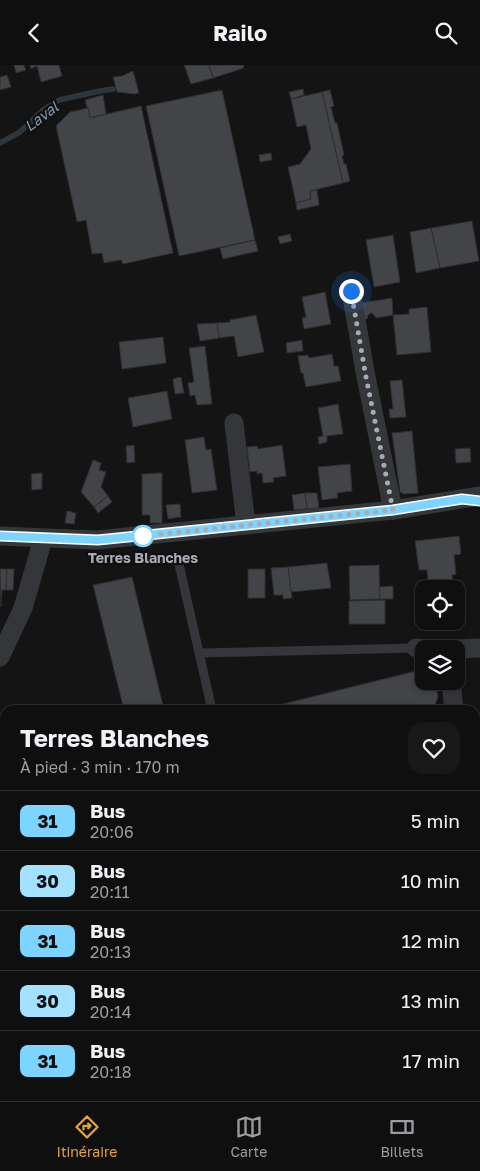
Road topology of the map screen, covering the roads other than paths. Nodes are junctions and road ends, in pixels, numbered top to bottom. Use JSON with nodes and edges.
{"nodes":[{"id":1,"x":351,"y":291,"type":"dead end"},
{"id":2,"x":234,"y":423,"type":"dead end"},
{"id":3,"x":474,"y":499,"type":"edge"},
{"id":4,"x":393,"y":510,"type":"junction"},
{"id":5,"x":246,"y":525,"type":"junction"},
{"id":6,"x":0,"y":536,"type":"edge"},
{"id":7,"x":43,"y":539,"type":"junction"},
{"id":8,"x":178,"y":560,"type":"dead end"},
{"id":9,"x":480,"y":648,"type":"edge"},
{"id":10,"x":415,"y":649,"type":"edge"},
{"id":11,"x":465,"y":649,"type":"edge"},
{"id":12,"x":199,"y":653,"type":"junction"},
{"id":13,"x":0,"y":657,"type":"edge"},
{"id":14,"x":452,"y":690,"type":"edge"},
{"id":15,"x":211,"y":705,"type":"edge"},
{"id":16,"x":453,"y":705,"type":"edge"}],
"edges":[{"from":1,"to":4,"type":"street"},
{"from":2,"to":5,"type":"street"},
{"from":3,"to":4,"type":"street"},
{"from":4,"to":5,"type":"street"},
{"from":5,"to":7,"type":"street"},
{"from":6,"to":7,"type":"street"},
{"from":7,"to":13,"type":"street"},
{"from":8,"to":12,"type":"lane"},
{"from":9,"to":11,"type":"street"},
{"from":10,"to":12,"type":"lane"},
{"from":12,"to":15,"type":"lane"},
{"from":14,"to":16,"type":"street"}]}
